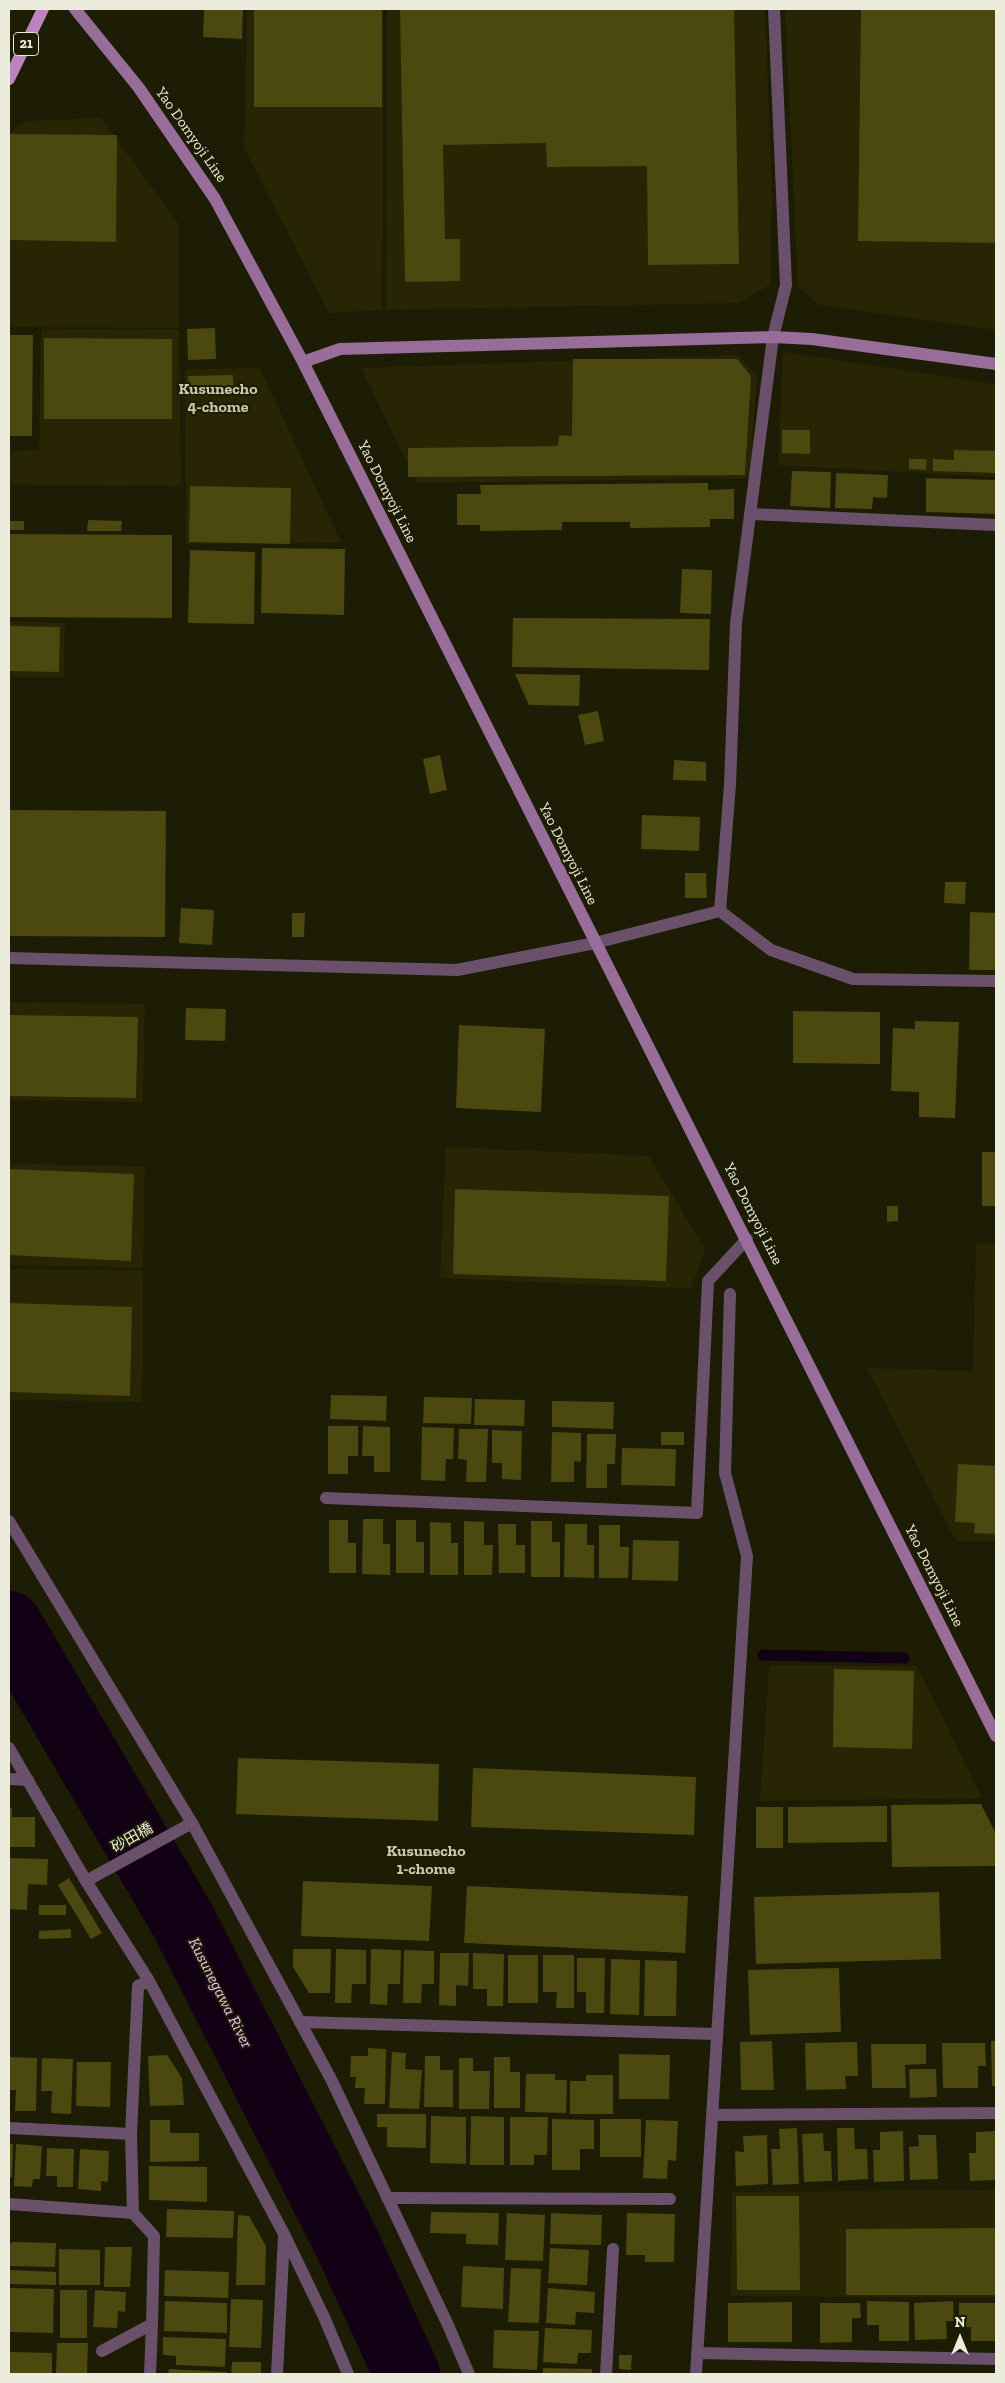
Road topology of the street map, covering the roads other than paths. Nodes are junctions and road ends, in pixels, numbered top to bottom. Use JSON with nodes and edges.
{"nodes":[{"id":1,"x":43,"y":9,"type":"edge"},
{"id":2,"x":75,"y":9,"type":"edge"},
{"id":3,"x":774,"y":9,"type":"edge"},
{"id":4,"x":9,"y":79,"type":"edge"},
{"id":5,"x":773,"y":337,"type":"junction"},
{"id":6,"x":303,"y":362,"type":"junction"},
{"id":7,"x":996,"y":364,"type":"edge"},
{"id":8,"x":751,"y":514,"type":"junction"},
{"id":9,"x":996,"y":526,"type":"edge"},
{"id":10,"x":720,"y":911,"type":"junction"},
{"id":11,"x":595,"y":943,"type":"junction"},
{"id":12,"x":9,"y":958,"type":"edge"},
{"id":13,"x":996,"y":981,"type":"edge"},
{"id":14,"x":747,"y":1239,"type":"junction"},
{"id":15,"x":730,"y":1294,"type":"dead end"},
{"id":16,"x":326,"y":1498,"type":"dead end"},
{"id":17,"x":9,"y":1521,"type":"edge"},
{"id":18,"x":996,"y":1736,"type":"edge"},
{"id":19,"x":9,"y":1748,"type":"edge"},
{"id":20,"x":9,"y":1779,"type":"edge"},
{"id":21,"x":28,"y":1780,"type":"junction"},
{"id":22,"x":192,"y":1823,"type":"junction"},
{"id":23,"x":86,"y":1881,"type":"junction"},
{"id":24,"x":149,"y":1981,"type":"junction"},
{"id":25,"x":300,"y":2022,"type":"junction"},
{"id":26,"x":717,"y":2034,"type":"junction"},
{"id":27,"x":996,"y":2113,"type":"edge"},
{"id":28,"x":712,"y":2115,"type":"junction"},
{"id":29,"x":9,"y":2128,"type":"edge"},
{"id":30,"x":131,"y":2134,"type":"junction"},
{"id":31,"x":387,"y":2198,"type":"junction"},
{"id":32,"x":670,"y":2199,"type":"dead end"},
{"id":33,"x":9,"y":2204,"type":"edge"},
{"id":34,"x":133,"y":2213,"type":"junction"},
{"id":35,"x":284,"y":2234,"type":"junction"},
{"id":36,"x":613,"y":2249,"type":"dead end"},
{"id":37,"x":152,"y":2324,"type":"junction"},
{"id":38,"x":102,"y":2351,"type":"dead end"},
{"id":39,"x":697,"y":2353,"type":"junction"},
{"id":40,"x":996,"y":2359,"type":"edge"},
{"id":41,"x":150,"y":2374,"type":"edge"},
{"id":42,"x":277,"y":2374,"type":"edge"},
{"id":43,"x":348,"y":2374,"type":"edge"},
{"id":44,"x":469,"y":2374,"type":"edge"},
{"id":45,"x":606,"y":2374,"type":"edge"},
{"id":46,"x":696,"y":2374,"type":"edge"}],
"edges":[{"from":1,"to":4,"type":"main road","number":"21"},
{"from":2,"to":6,"type":"main road","name":"Yao Domyoji Line"},
{"from":3,"to":5,"type":"street"},
{"from":5,"to":6,"type":"main road"},
{"from":5,"to":7,"type":"main road"},
{"from":5,"to":8,"type":"street"},
{"from":6,"to":11,"type":"main road","name":"Yao Domyoji Line"},
{"from":8,"to":9,"type":"street"},
{"from":8,"to":10,"type":"street"},
{"from":10,"to":11,"type":"street"},
{"from":10,"to":13,"type":"street"},
{"from":11,"to":12,"type":"street"},
{"from":11,"to":14,"type":"main road","name":"Yao Domyoji Line"},
{"from":14,"to":16,"type":"street"},
{"from":14,"to":18,"type":"main road","name":"Yao Domyoji Line"},
{"from":15,"to":26,"type":"street"},
{"from":17,"to":22,"type":"street"},
{"from":19,"to":21,"type":"street"},
{"from":20,"to":21,"type":"street"},
{"from":21,"to":23,"type":"street"},
{"from":22,"to":23,"type":"street","name":"砂田橋"},
{"from":22,"to":25,"type":"street"},
{"from":23,"to":24,"type":"street"},
{"from":24,"to":30,"type":"street"},
{"from":24,"to":35,"type":"street"},
{"from":25,"to":26,"type":"street"},
{"from":25,"to":31,"type":"street"},
{"from":26,"to":28,"type":"street"},
{"from":27,"to":28,"type":"street"},
{"from":28,"to":39,"type":"street"},
{"from":29,"to":30,"type":"street"},
{"from":30,"to":34,"type":"street"},
{"from":31,"to":32,"type":"street"},
{"from":31,"to":44,"type":"street"},
{"from":33,"to":34,"type":"street"},
{"from":34,"to":37,"type":"street"},
{"from":35,"to":42,"type":"street"},
{"from":35,"to":43,"type":"street"},
{"from":36,"to":45,"type":"street"},
{"from":37,"to":38,"type":"street"},
{"from":37,"to":41,"type":"street"},
{"from":39,"to":40,"type":"street"},
{"from":39,"to":46,"type":"street"}]}
